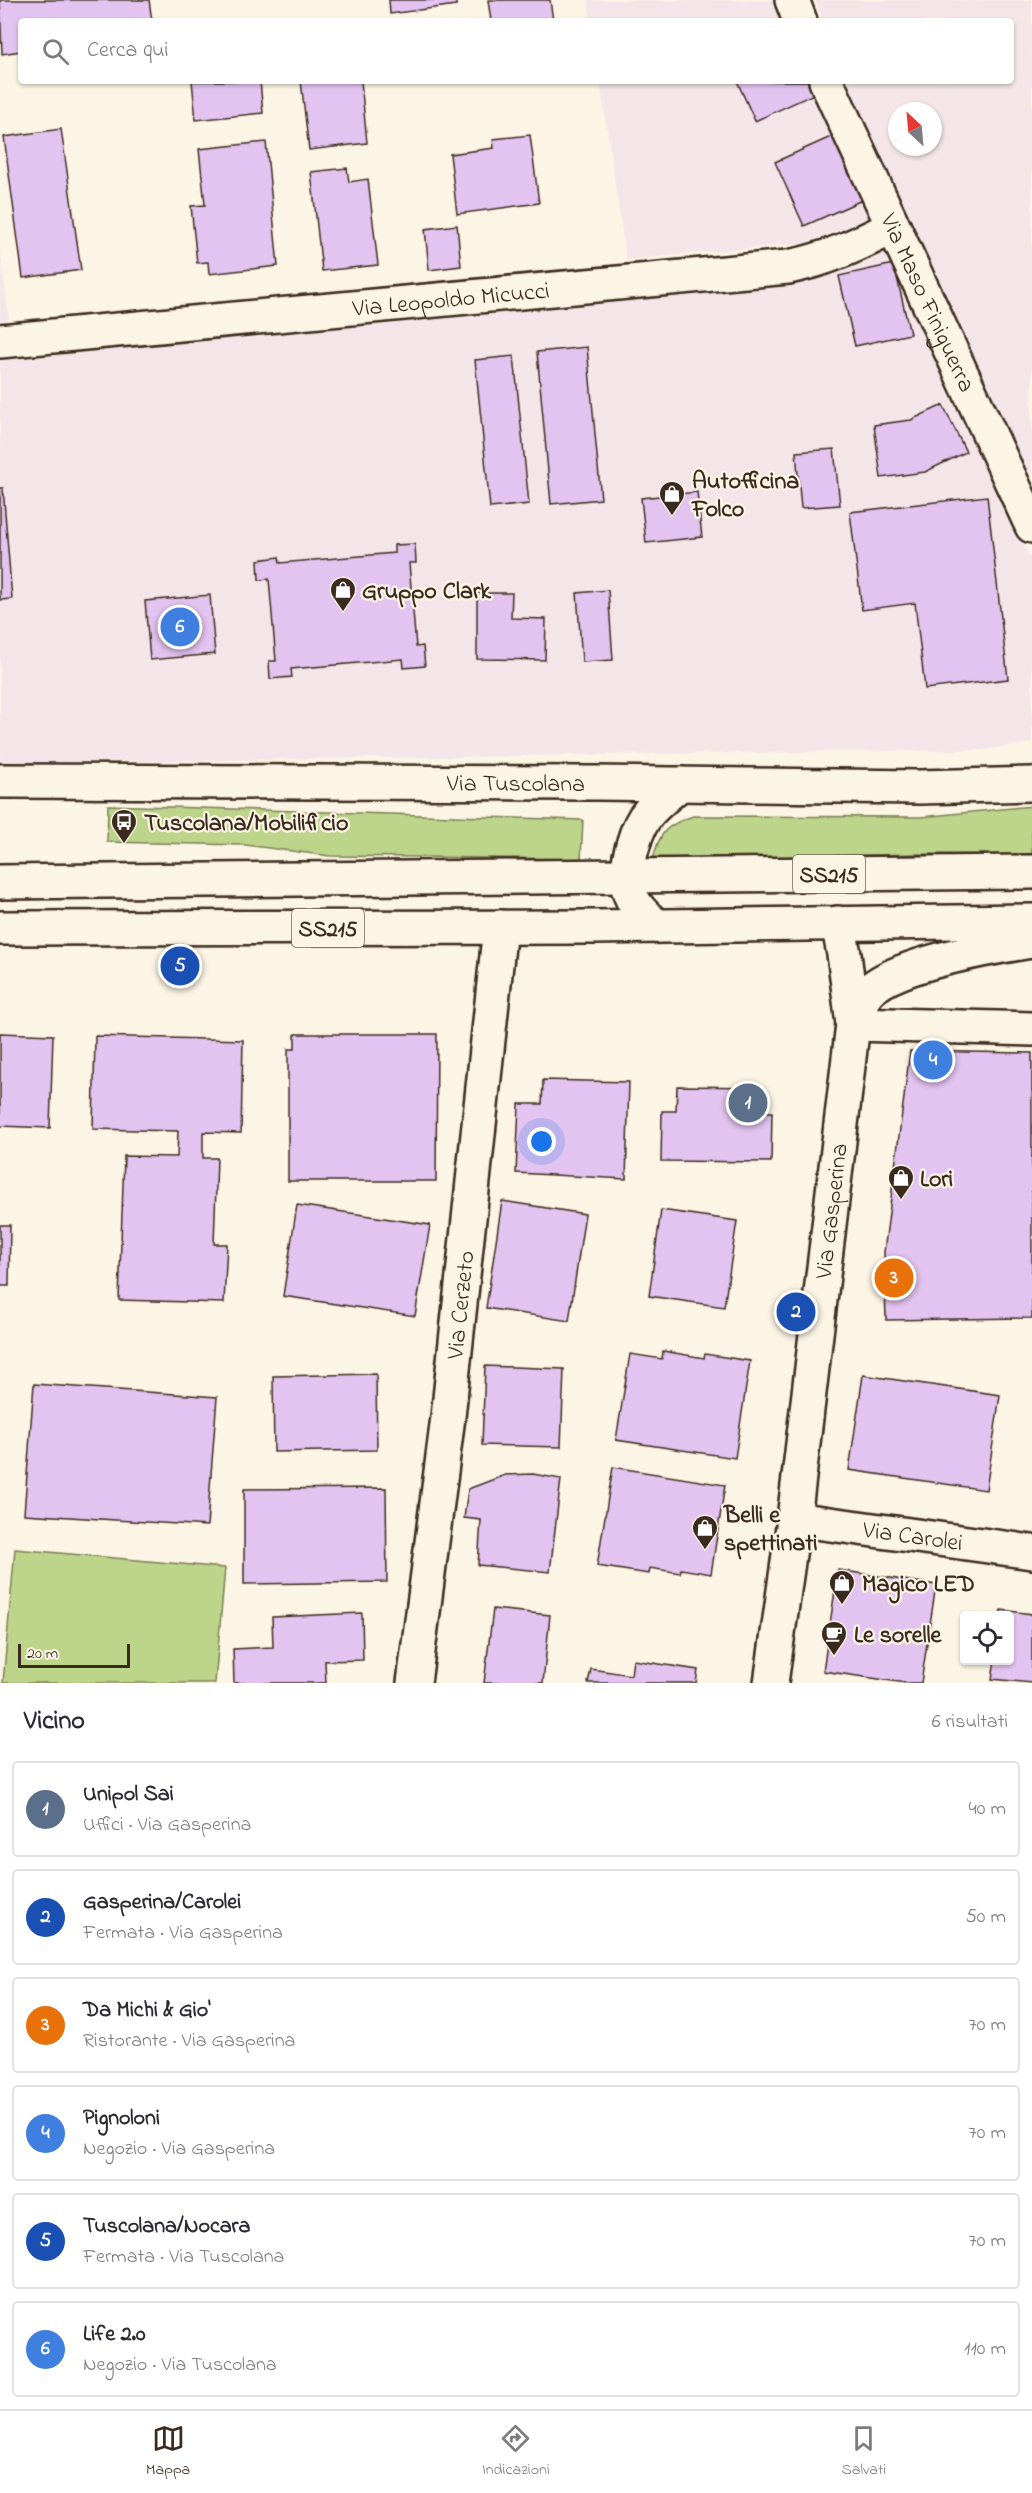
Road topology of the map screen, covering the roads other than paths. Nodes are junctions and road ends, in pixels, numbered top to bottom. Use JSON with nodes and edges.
{"nodes":[{"id":1,"x":792,"y":0,"type":"edge"},
{"id":2,"x":799,"y":18,"type":"edge"},
{"id":3,"x":827,"y":84,"type":"edge"},
{"id":4,"x":893,"y":227,"type":"junction"},
{"id":5,"x":0,"y":341,"type":"edge"},
{"id":6,"x":1032,"y":526,"type":"edge"},
{"id":7,"x":0,"y":781,"type":"edge"},
{"id":8,"x":680,"y":784,"type":"junction"},
{"id":9,"x":1032,"y":784,"type":"edge"},
{"id":10,"x":1032,"y":872,"type":"edge"},
{"id":11,"x":626,"y":875,"type":"junction"},
{"id":12,"x":0,"y":882,"type":"edge"},
{"id":13,"x":1032,"y":921,"type":"edge"},
{"id":14,"x":838,"y":923,"type":"junction"},
{"id":15,"x":657,"y":926,"type":"junction"},
{"id":16,"x":500,"y":927,"type":"junction"},
{"id":17,"x":0,"y":928,"type":"edge"},
{"id":18,"x":1032,"y":941,"type":"edge"},
{"id":19,"x":954,"y":957,"type":"junction"},
{"id":20,"x":1032,"y":957,"type":"edge"},
{"id":21,"x":853,"y":1024,"type":"junction"},
{"id":22,"x":1032,"y":1029,"type":"edge"},
{"id":23,"x":794,"y":1519,"type":"junction"},
{"id":24,"x":1032,"y":1552,"type":"edge"},
{"id":25,"x":414,"y":1683,"type":"edge"},
{"id":26,"x":771,"y":1683,"type":"edge"}],
"edges":[{"from":1,"to":2,"type":"street"},
{"from":3,"to":4,"type":"street","name":"Via Maso Finiguerra"},
{"from":4,"to":5,"type":"street","name":"Via Leopoldo Micucci"},
{"from":4,"to":6,"type":"street","name":"Via Maso Finiguerra"},
{"from":7,"to":8,"type":"street","name":"Via Tuscolana"},
{"from":8,"to":9,"type":"street","name":"Via Tuscolana"},
{"from":8,"to":11,"type":"street"},
{"from":10,"to":11,"type":"street","number":"SS215"},
{"from":11,"to":12,"type":"street","number":"SS215"},
{"from":11,"to":15,"type":"street"},
{"from":13,"to":14,"type":"street","number":"SS215"},
{"from":14,"to":15,"type":"street","number":"SS215"},
{"from":14,"to":21,"type":"street"},
{"from":15,"to":16,"type":"street","number":"SS215"},
{"from":16,"to":17,"type":"street","number":"SS215"},
{"from":16,"to":25,"type":"street","name":"Via Cerzeto"},
{"from":18,"to":19,"type":"street"},
{"from":19,"to":20,"type":"street"},
{"from":19,"to":21,"type":"street"},
{"from":21,"to":22,"type":"street"},
{"from":21,"to":23,"type":"street","name":"Via Gasperina"},
{"from":23,"to":24,"type":"street","name":"Via Carolei"},
{"from":23,"to":26,"type":"street","name":"Via Gasperina"}]}
